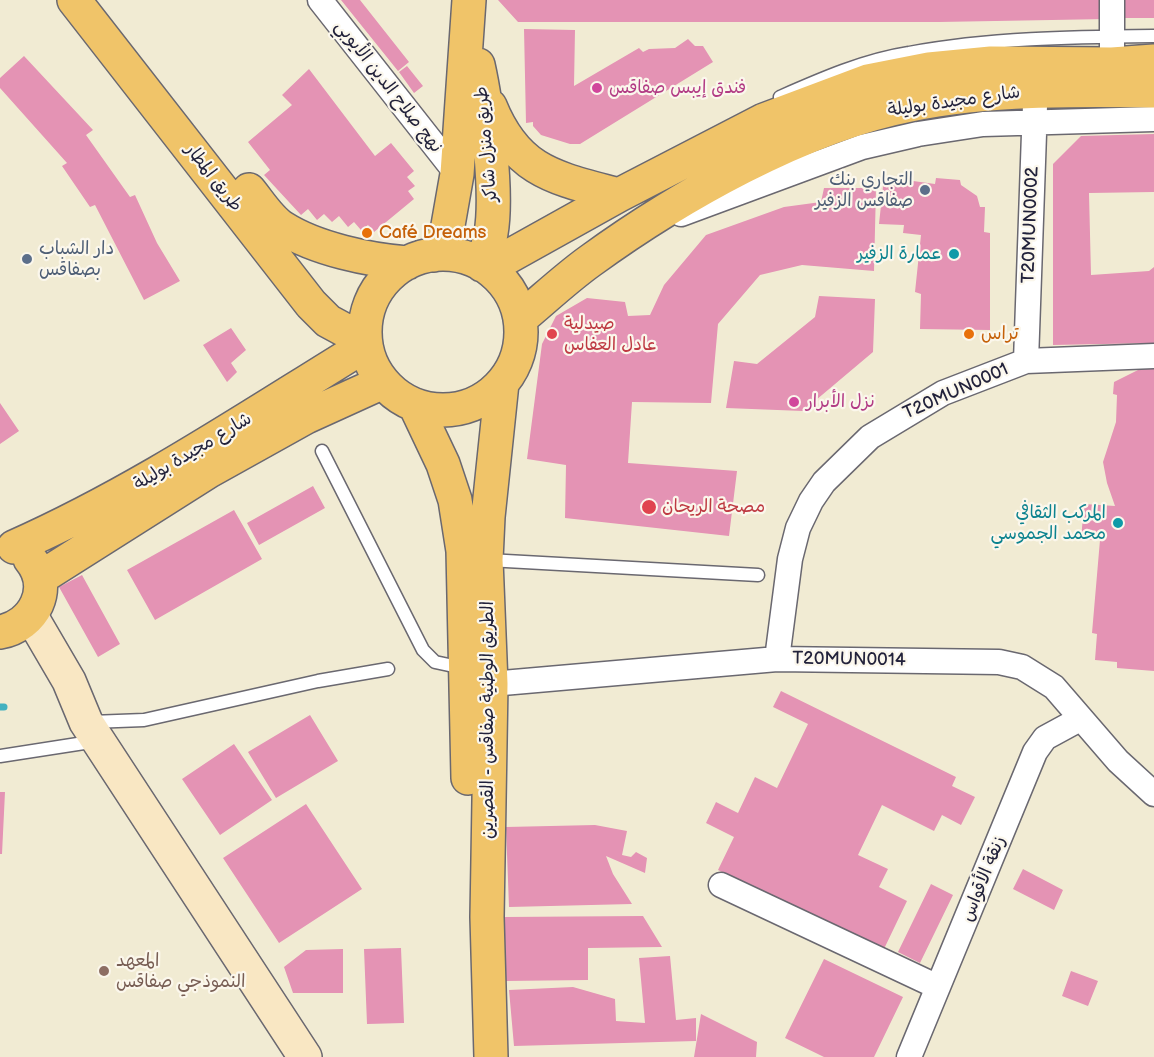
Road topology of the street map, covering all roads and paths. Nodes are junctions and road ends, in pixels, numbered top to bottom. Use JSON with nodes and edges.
{"nodes":[{"id":1,"x":320,"y":0,"type":"edge"},
{"id":2,"x":1112,"y":0,"type":"edge"},
{"id":3,"x":84,"y":1,"type":"edge"},
{"id":4,"x":469,"y":12,"type":"edge"},
{"id":5,"x":1154,"y":36,"type":"edge"},
{"id":6,"x":1112,"y":50,"type":"junction"},
{"id":7,"x":1154,"y":61,"type":"edge"},
{"id":8,"x":484,"y":89,"type":"junction"},
{"id":9,"x":1036,"y":90,"type":"junction"},
{"id":10,"x":1154,"y":91,"type":"edge"},
{"id":11,"x":769,"y":102,"type":"dead end"},
{"id":12,"x":1154,"y":119,"type":"edge"},
{"id":13,"x":1034,"y":122,"type":"junction"},
{"id":14,"x":731,"y":123,"type":"dead end"},
{"id":15,"x":690,"y":160,"type":"junction"},
{"id":16,"x":457,"y":174,"type":"junction"},
{"id":17,"x":619,"y":195,"type":"junction"},
{"id":18,"x":639,"y":230,"type":"junction"},
{"id":19,"x":421,"y":259,"type":"junction"},
{"id":20,"x":485,"y":266,"type":"junction"},
{"id":21,"x":520,"y":319,"type":"junction"},
{"id":22,"x":366,"y":343,"type":"junction"},
{"id":23,"x":1154,"y":356,"type":"edge"},
{"id":24,"x":1026,"y":361,"type":"junction"},
{"id":25,"x":383,"y":382,"type":"junction"},
{"id":26,"x":502,"y":383,"type":"junction"},
{"id":27,"x":415,"y":405,"type":"junction"},
{"id":28,"x":322,"y":451,"type":"dead end"},
{"id":29,"x":7,"y":545,"type":"edge"},
{"id":30,"x":486,"y":560,"type":"junction"},
{"id":31,"x":758,"y":575,"type":"dead end"},
{"id":32,"x":40,"y":578,"type":"junction"},
{"id":33,"x":14,"y":626,"type":"edge"},
{"id":34,"x":777,"y":659,"type":"junction"},
{"id":35,"x":388,"y":669,"type":"dead end"},
{"id":36,"x":479,"y":676,"type":"junction"},
{"id":37,"x":1080,"y":719,"type":"junction"},
{"id":38,"x":92,"y":731,"type":"junction"},
{"id":39,"x":0,"y":756,"type":"edge"},
{"id":40,"x":1154,"y":794,"type":"edge"},
{"id":41,"x":722,"y":885,"type":"dead end"},
{"id":42,"x":938,"y":987,"type":"junction"},
{"id":43,"x":305,"y":1057,"type":"edge"},
{"id":44,"x":469,"y":1057,"type":"edge"},
{"id":45,"x":491,"y":1057,"type":"edge"},
{"id":46,"x":909,"y":1057,"type":"edge"}],
"edges":[{"from":1,"to":16,"type":"street","name":"نهج صلاح الدين الأيوبي"},
{"from":2,"to":6,"type":"street"},
{"from":3,"to":19,"type":"main road","name":"طريق المطار"},
{"from":3,"to":22,"type":"main road","name":"طريق المطار"},
{"from":4,"to":8,"type":"main road","name":"طريق منزل شاكر"},
{"from":4,"to":16,"type":"main road","name":"طريق منزل شاكر"},
{"from":5,"to":6,"type":"lane","name":"شارع مجيدة بوليلة"},
{"from":6,"to":7,"type":"main road","name":"شارع مجيدة بوليلة"},
{"from":6,"to":11,"type":"lane","name":"شارع مجيدة بوليلة"},
{"from":6,"to":15,"type":"main road","name":"شارع مجيدة بوليلة"},
{"from":8,"to":17,"type":"main road"},
{"from":8,"to":20,"type":"main road","name":"طريق منزل شاكر"},
{"from":9,"to":10,"type":"main road","name":"شارع مجيدة بوليلة"},
{"from":9,"to":13,"type":"street","name":"T20MUN0002"},
{"from":9,"to":18,"type":"main road","name":"شارع مجيدة بوليلة"},
{"from":12,"to":13,"type":"street","name":"شارع مجيدة بوليلة"},
{"from":13,"to":18,"type":"street","name":"شارع مجيدة بوليلة"},
{"from":13,"to":24,"type":"street","name":"T20MUN0002"},
{"from":14,"to":15,"type":"lane","name":"شارع مجيدة بوليلة"},
{"from":15,"to":17,"type":"main road","name":"شارع مجيدة بوليلة"},
{"from":16,"to":19,"type":"main road","name":"طريق منزل شاكر"},
{"from":17,"to":20,"type":"main road","name":"شارع مجيدة بوليلة"},
{"from":18,"to":21,"type":"main road","name":"شارع مجيدة بوليلة"},
{"from":19,"to":20,"type":"main road"},
{"from":19,"to":22,"type":"main road"},
{"from":20,"to":21,"type":"main road"},
{"from":21,"to":26,"type":"main road"},
{"from":22,"to":25,"type":"main road"},
{"from":22,"to":29,"type":"main road","name":"شارع مجيدة بوليلة"},
{"from":23,"to":24,"type":"street","name":"T20MUN0001"},
{"from":24,"to":34,"type":"street","name":"T20MUN0001"},
{"from":25,"to":27,"type":"main road"},
{"from":25,"to":32,"type":"main road","name":"شارع مجيدة بوليلة"},
{"from":26,"to":27,"type":"main road"},
{"from":26,"to":30,"type":"main road","name":"الطريق الوطنية صفاقس - القصرين"},
{"from":27,"to":36,"type":"main road","name":"الطريق الوطنية صفاقس - القصرين"},
{"from":28,"to":36,"type":"lane"},
{"from":29,"to":32,"type":"main road","name":"شارع مجيدة بوليلة"},
{"from":30,"to":31,"type":"lane"},
{"from":30,"to":36,"type":"main road","name":"الطريق الوطنية صفاقس - القصرين"},
{"from":32,"to":33,"type":"main road"},
{"from":33,"to":38,"type":"street"},
{"from":34,"to":36,"type":"street","name":"T20MUN0014"},
{"from":34,"to":37,"type":"street","name":"T20MUN0014"},
{"from":35,"to":38,"type":"lane"},
{"from":36,"to":44,"type":"main road","name":"الطريق الوطنية صفاقس - القصرين"},
{"from":36,"to":45,"type":"main road","name":"الطريق الوطنية صفاقس - القصرين"},
{"from":37,"to":40,"type":"street","name":"T20MUN0014"},
{"from":37,"to":42,"type":"street","name":"زنقة الأقواس"},
{"from":38,"to":39,"type":"lane"},
{"from":38,"to":43,"type":"street"},
{"from":41,"to":42,"type":"street"},
{"from":42,"to":46,"type":"street","name":"زنقة الأقواس"}]}
